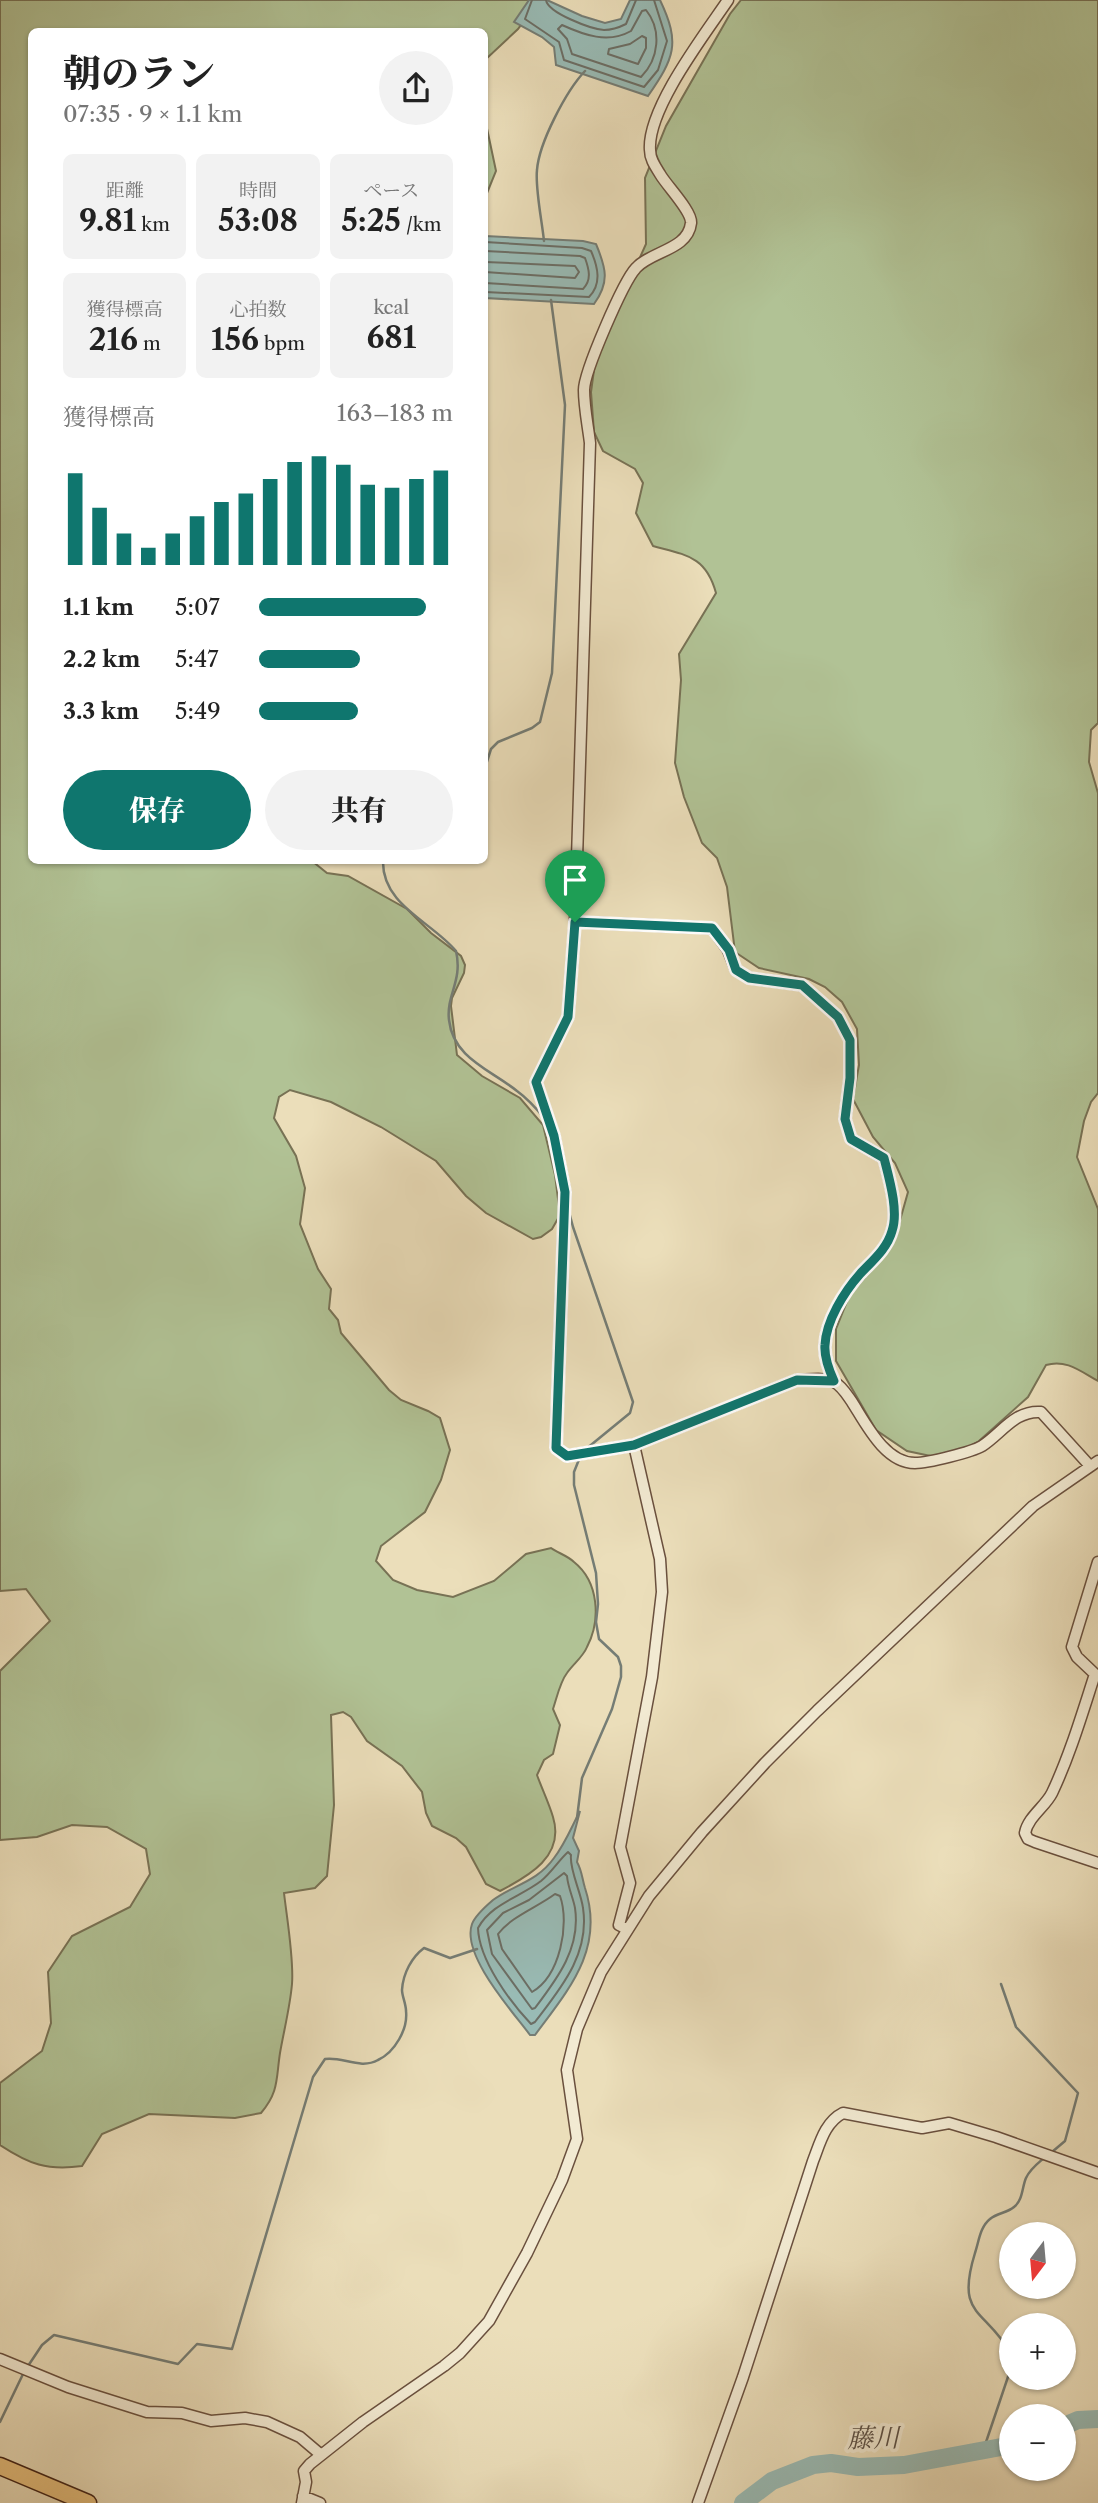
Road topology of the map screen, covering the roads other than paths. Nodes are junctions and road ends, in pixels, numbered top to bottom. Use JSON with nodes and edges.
{"nodes":[{"id":1,"x":728,"y":0,"type":"edge"},
{"id":2,"x":575,"y":922,"type":"junction"},
{"id":3,"x":834,"y":1381,"type":"junction"},
{"id":4,"x":634,"y":1445,"type":"junction"},
{"id":5,"x":1095,"y":1464,"type":"edge"},
{"id":6,"x":1098,"y":1562,"type":"edge"},
{"id":7,"x":1098,"y":1863,"type":"edge"},
{"id":8,"x":627,"y":1929,"type":"junction"},
{"id":9,"x":1098,"y":2173,"type":"edge"},
{"id":10,"x":0,"y":2359,"type":"edge"},
{"id":11,"x":320,"y":2454,"type":"junction"},
{"id":12,"x":0,"y":2466,"type":"edge"},
{"id":13,"x":302,"y":2500,"type":"edge"},
{"id":14,"x":88,"y":2503,"type":"edge"},
{"id":15,"x":320,"y":2503,"type":"edge"},
{"id":16,"x":698,"y":2503,"type":"edge"}],
"edges":[{"from":1,"to":2,"type":"street"},
{"from":2,"to":3,"type":"street"},
{"from":2,"to":4,"type":"street"},
{"from":3,"to":4,"type":"street"},
{"from":3,"to":5,"type":"street"},
{"from":4,"to":8,"type":"street"},
{"from":5,"to":8,"type":"street"},
{"from":6,"to":7,"type":"street"},
{"from":8,"to":11,"type":"street"},
{"from":9,"to":16,"type":"street"},
{"from":10,"to":11,"type":"street"},
{"from":11,"to":13,"type":"street"},
{"from":12,"to":14,"type":"main road"},
{"from":13,"to":15,"type":"street"}]}
